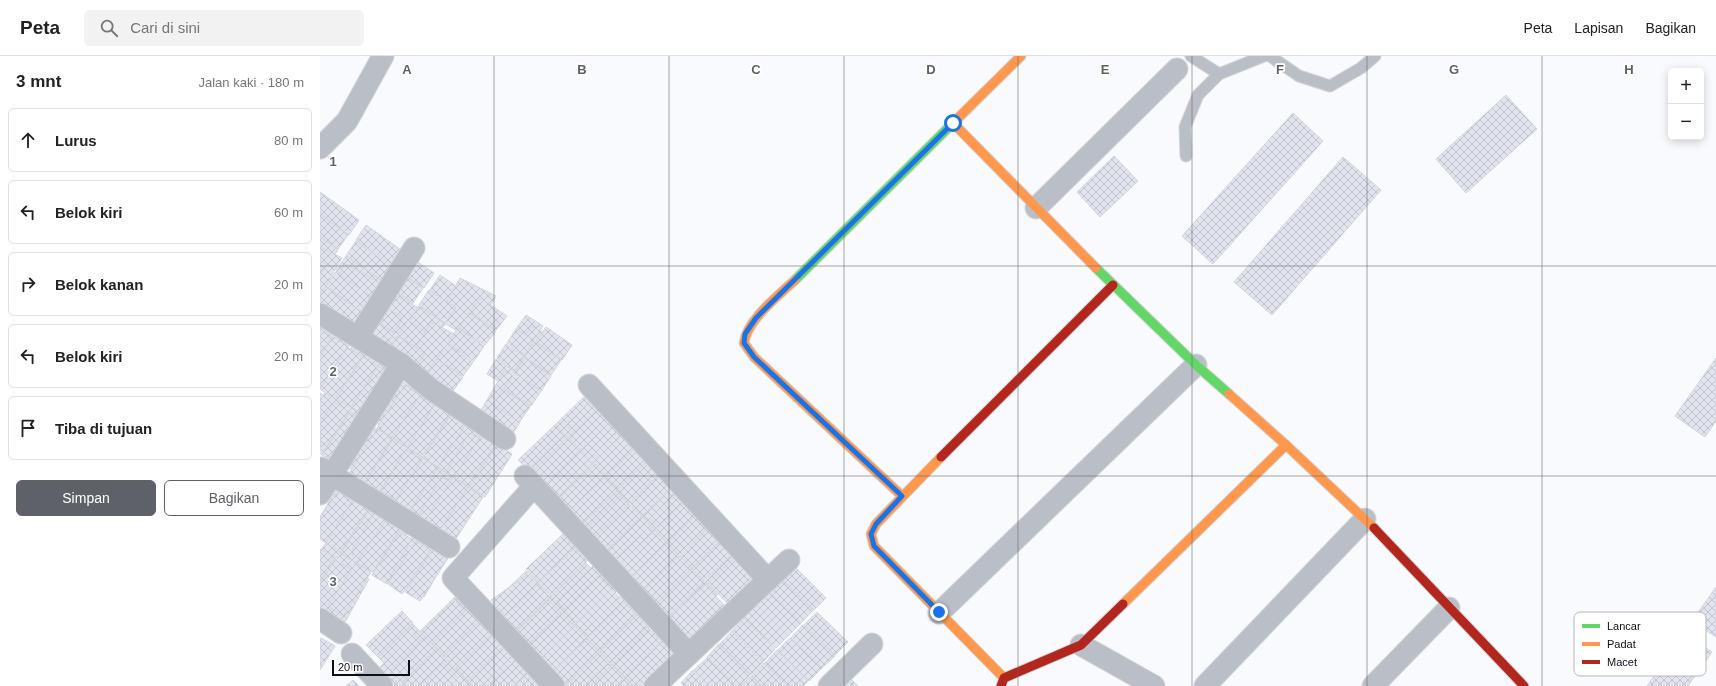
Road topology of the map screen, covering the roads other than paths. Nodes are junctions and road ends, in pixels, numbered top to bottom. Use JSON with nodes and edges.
{"nodes":[{"id":1,"x":383,"y":56,"type":"edge"},
{"id":2,"x":1020,"y":56,"type":"edge"},
{"id":3,"x":1264,"y":56,"type":"edge"},
{"id":4,"x":1270,"y":56,"type":"edge"},
{"id":5,"x":1375,"y":56,"type":"edge"},
{"id":6,"x":1184,"y":62,"type":"edge"},
{"id":7,"x":1218,"y":74,"type":"junction"},
{"id":8,"x":953,"y":123,"type":"junction"},
{"id":9,"x":320,"y":148,"type":"edge"},
{"id":10,"x":1186,"y":156,"type":"dead end"},
{"id":11,"x":1036,"y":208,"type":"junction"},
{"id":12,"x":414,"y":248,"type":"dead end"},
{"id":13,"x":1113,"y":285,"type":"junction"},
{"id":14,"x":320,"y":314,"type":"edge"},
{"id":15,"x":358,"y":337,"type":"junction"},
{"id":16,"x":401,"y":364,"type":"junction"},
{"id":17,"x":1196,"y":365,"type":"junction"},
{"id":18,"x":589,"y":385,"type":"dead end"},
{"id":19,"x":505,"y":439,"type":"dead end"},
{"id":20,"x":1286,"y":445,"type":"junction"},
{"id":21,"x":326,"y":471,"type":"edge"},
{"id":22,"x":320,"y":494,"type":"edge"},
{"id":23,"x":902,"y":496,"type":"junction"},
{"id":24,"x":1366,"y":519,"type":"junction"},
{"id":25,"x":449,"y":547,"type":"dead end"},
{"id":26,"x":788,"y":560,"type":"dead end"},
{"id":27,"x":768,"y":580,"type":"junction"},
{"id":28,"x":1450,"y":608,"type":"junction"},
{"id":29,"x":939,"y":612,"type":"junction"},
{"id":30,"x":320,"y":620,"type":"edge"},
{"id":31,"x":341,"y":633,"type":"dead end"},
{"id":32,"x":872,"y":644,"type":"dead end"},
{"id":33,"x":1081,"y":645,"type":"junction"},
{"id":34,"x":352,"y":654,"type":"dead end"},
{"id":35,"x":689,"y":654,"type":"junction"},
{"id":36,"x":1002,"y":682,"type":"edge"},
{"id":37,"x":382,"y":686,"type":"edge"},
{"id":38,"x":554,"y":686,"type":"edge"},
{"id":39,"x":655,"y":686,"type":"edge"},
{"id":40,"x":829,"y":686,"type":"edge"},
{"id":41,"x":1154,"y":686,"type":"edge"},
{"id":42,"x":1205,"y":686,"type":"edge"},
{"id":43,"x":1373,"y":686,"type":"edge"},
{"id":44,"x":1524,"y":686,"type":"edge"}],
"edges":[{"from":1,"to":9,"type":"street"},
{"from":2,"to":8,"type":"street"},
{"from":3,"to":7,"type":"lane"},
{"from":4,"to":5,"type":"lane"},
{"from":6,"to":7,"type":"lane"},
{"from":6,"to":11,"type":"street"},
{"from":7,"to":10,"type":"lane"},
{"from":8,"to":11,"type":"street"},
{"from":8,"to":23,"type":"street"},
{"from":11,"to":13,"type":"street"},
{"from":12,"to":15,"type":"street"},
{"from":13,"to":17,"type":"street"},
{"from":13,"to":23,"type":"street"},
{"from":14,"to":15,"type":"street"},
{"from":15,"to":16,"type":"street"},
{"from":16,"to":19,"type":"street"},
{"from":16,"to":21,"type":"street"},
{"from":17,"to":20,"type":"street"},
{"from":17,"to":29,"type":"street"},
{"from":18,"to":27,"type":"street"},
{"from":20,"to":24,"type":"street"},
{"from":20,"to":33,"type":"street"},
{"from":21,"to":22,"type":"street"},
{"from":21,"to":25,"type":"street"},
{"from":23,"to":29,"type":"street"},
{"from":24,"to":28,"type":"street"},
{"from":24,"to":42,"type":"street"},
{"from":26,"to":27,"type":"street"},
{"from":27,"to":35,"type":"street"},
{"from":28,"to":43,"type":"street"},
{"from":28,"to":44,"type":"street"},
{"from":29,"to":36,"type":"street"},
{"from":30,"to":31,"type":"street"},
{"from":32,"to":40,"type":"street"},
{"from":33,"to":36,"type":"street"},
{"from":33,"to":41,"type":"street"},
{"from":34,"to":37,"type":"street"},
{"from":35,"to":38,"type":"street"},
{"from":35,"to":39,"type":"street"}]}
